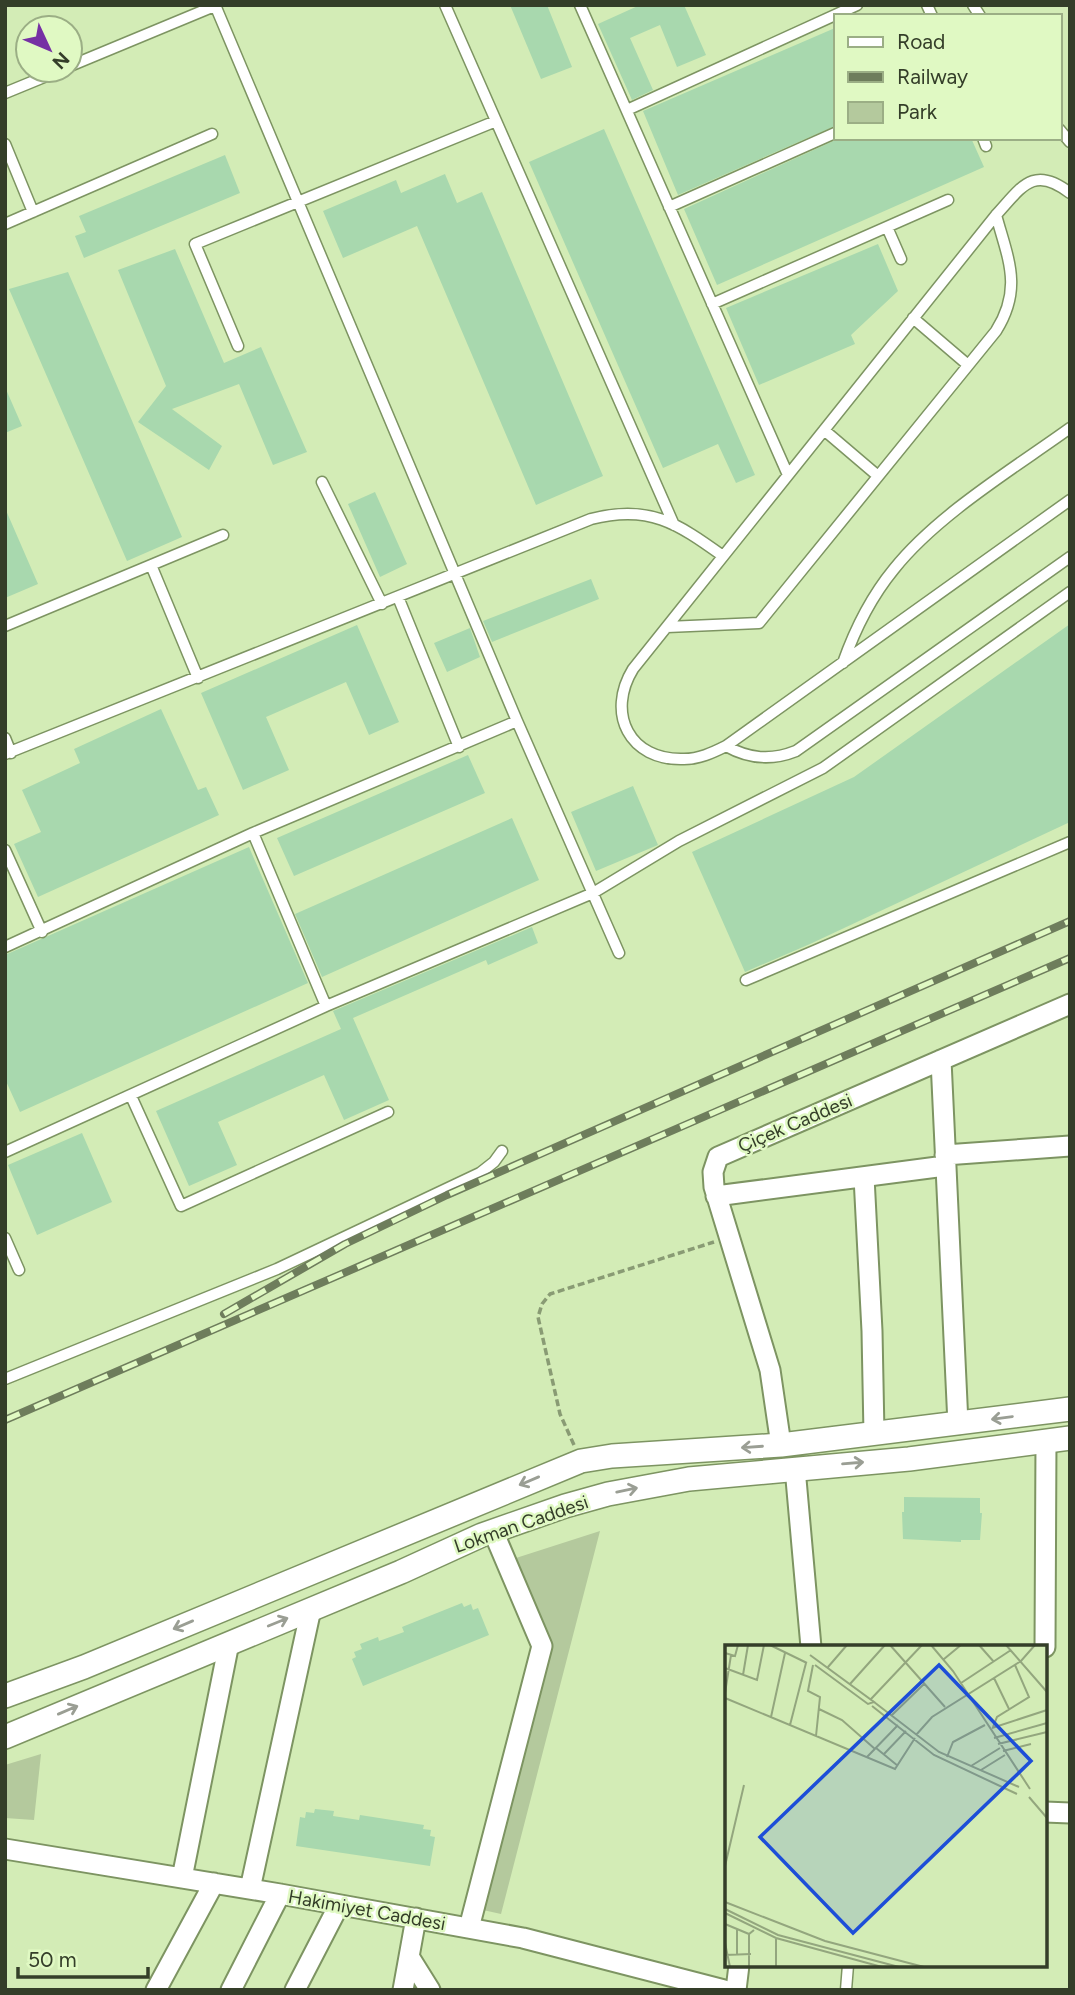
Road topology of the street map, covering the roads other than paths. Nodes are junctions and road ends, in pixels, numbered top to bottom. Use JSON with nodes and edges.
{"nodes":[{"id":1,"x":216,"y":5,"type":"edge"},
{"id":2,"x":445,"y":5,"type":"edge"},
{"id":3,"x":580,"y":5,"type":"edge"},
{"id":4,"x":857,"y":5,"type":"edge"},
{"id":5,"x":837,"y":14,"type":"edge"},
{"id":6,"x":834,"y":16,"type":"edge"},
{"id":7,"x":84,"y":60,"type":"edge"},
{"id":8,"x":27,"y":84,"type":"edge"},
{"id":9,"x":5,"y":93,"type":"edge"},
{"id":10,"x":627,"y":110,"type":"junction"},
{"id":11,"x":496,"y":121,"type":"junction"},
{"id":12,"x":834,"y":133,"type":"edge"},
{"id":13,"x":212,"y":134,"type":"dead end"},
{"id":14,"x":5,"y":144,"type":"edge"},
{"id":15,"x":1070,"y":193,"type":"edge"},
{"id":16,"x":948,"y":200,"type":"dead end"},
{"id":17,"x":298,"y":201,"type":"junction"},
{"id":18,"x":669,"y":207,"type":"junction"},
{"id":19,"x":33,"y":212,"type":"junction"},
{"id":20,"x":996,"y":215,"type":"junction"},
{"id":21,"x":5,"y":224,"type":"edge"},
{"id":22,"x":887,"y":227,"type":"junction"},
{"id":23,"x":901,"y":259,"type":"dead end"},
{"id":24,"x":712,"y":304,"type":"junction"},
{"id":25,"x":913,"y":318,"type":"junction"},
{"id":26,"x":238,"y":346,"type":"dead end"},
{"id":27,"x":968,"y":365,"type":"junction"},
{"id":28,"x":1070,"y":428,"type":"edge"},
{"id":29,"x":824,"y":430,"type":"junction"},
{"id":30,"x":788,"y":475,"type":"junction"},
{"id":31,"x":878,"y":475,"type":"junction"},
{"id":32,"x":322,"y":482,"type":"dead end"},
{"id":33,"x":1070,"y":500,"type":"edge"},
{"id":34,"x":674,"y":525,"type":"junction"},
{"id":35,"x":223,"y":535,"type":"dead end"},
{"id":36,"x":723,"y":556,"type":"junction"},
{"id":37,"x":1070,"y":557,"type":"edge"},
{"id":38,"x":151,"y":565,"type":"junction"},
{"id":39,"x":455,"y":574,"type":"junction"},
{"id":40,"x":1070,"y":592,"type":"edge"},
{"id":41,"x":398,"y":597,"type":"junction"},
{"id":42,"x":382,"y":604,"type":"junction"},
{"id":43,"x":5,"y":626,"type":"edge"},
{"id":44,"x":667,"y":626,"type":"junction"},
{"id":45,"x":842,"y":664,"type":"junction"},
{"id":46,"x":198,"y":678,"type":"junction"},
{"id":47,"x":517,"y":721,"type":"junction"},
{"id":48,"x":5,"y":738,"type":"edge"},
{"id":49,"x":459,"y":747,"type":"junction"},
{"id":50,"x":726,"y":747,"type":"junction"},
{"id":51,"x":8,"y":754,"type":"edge"},
{"id":52,"x":253,"y":833,"type":"junction"},
{"id":53,"x":1070,"y":842,"type":"edge"},
{"id":54,"x":5,"y":850,"type":"edge"},
{"id":55,"x":593,"y":893,"type":"junction"},
{"id":56,"x":42,"y":932,"type":"junction"},
{"id":57,"x":5,"y":947,"type":"edge"},
{"id":58,"x":619,"y":953,"type":"dead end"},
{"id":59,"x":746,"y":980,"type":"dead end"},
{"id":60,"x":1070,"y":1004,"type":"edge"},
{"id":61,"x":326,"y":1006,"type":"junction"},
{"id":62,"x":941,"y":1060,"type":"junction"},
{"id":63,"x":131,"y":1096,"type":"junction"},
{"id":64,"x":388,"y":1112,"type":"dead end"},
{"id":65,"x":1070,"y":1146,"type":"edge"},
{"id":66,"x":502,"y":1151,"type":"dead end"},
{"id":67,"x":5,"y":1152,"type":"edge"},
{"id":68,"x":945,"y":1161,"type":"junction"},
{"id":69,"x":864,"y":1177,"type":"junction"},
{"id":70,"x":716,"y":1196,"type":"junction"},
{"id":71,"x":5,"y":1238,"type":"edge"},
{"id":72,"x":19,"y":1270,"type":"dead end"},
{"id":73,"x":5,"y":1379,"type":"edge"},
{"id":74,"x":1070,"y":1409,"type":"edge"},
{"id":75,"x":957,"y":1424,"type":"junction"},
{"id":76,"x":874,"y":1434,"type":"junction"},
{"id":77,"x":1070,"y":1438,"type":"edge"},
{"id":78,"x":1046,"y":1441,"type":"junction"},
{"id":79,"x":781,"y":1445,"type":"junction"},
{"id":80,"x":795,"y":1468,"type":"junction"},
{"id":81,"x":493,"y":1531,"type":"junction"},
{"id":82,"x":311,"y":1609,"type":"junction"},
{"id":83,"x":229,"y":1643,"type":"junction"},
{"id":84,"x":811,"y":1645,"type":"edge"},
{"id":85,"x":1045,"y":1645,"type":"edge"},
{"id":86,"x":5,"y":1696,"type":"edge"},
{"id":87,"x":5,"y":1737,"type":"edge"},
{"id":88,"x":1047,"y":1812,"type":"edge"},
{"id":89,"x":1070,"y":1813,"type":"edge"},
{"id":90,"x":5,"y":1849,"type":"edge"},
{"id":91,"x":182,"y":1878,"type":"junction"},
{"id":92,"x":214,"y":1883,"type":"junction"},
{"id":93,"x":250,"y":1889,"type":"junction"},
{"id":94,"x":280,"y":1894,"type":"junction"},
{"id":95,"x":339,"y":1905,"type":"junction"},
{"id":96,"x":416,"y":1918,"type":"junction"},
{"id":97,"x":469,"y":1928,"type":"junction"},
{"id":98,"x":410,"y":1958,"type":"junction"},
{"id":99,"x":739,"y":1967,"type":"edge"},
{"id":100,"x":848,"y":1967,"type":"edge"},
{"id":101,"x":156,"y":1990,"type":"edge"},
{"id":102,"x":231,"y":1990,"type":"edge"},
{"id":103,"x":295,"y":1990,"type":"edge"},
{"id":104,"x":403,"y":1990,"type":"edge"},
{"id":105,"x":430,"y":1990,"type":"edge"},
{"id":106,"x":724,"y":1990,"type":"edge"},
{"id":107,"x":736,"y":1990,"type":"edge"},
{"id":108,"x":846,"y":1990,"type":"edge"}],
"edges":[{"from":1,"to":7,"type":"lane"},
{"from":1,"to":17,"type":"lane"},
{"from":2,"to":11,"type":"lane"},
{"from":3,"to":10,"type":"lane"},
{"from":4,"to":5,"type":"lane"},
{"from":6,"to":10,"type":"lane"},
{"from":8,"to":9,"type":"lane"},
{"from":10,"to":18,"type":"lane"},
{"from":11,"to":17,"type":"lane"},
{"from":11,"to":34,"type":"lane"},
{"from":12,"to":18,"type":"lane"},
{"from":13,"to":19,"type":"lane"},
{"from":14,"to":19,"type":"lane"},
{"from":15,"to":20,"type":"lane"},
{"from":16,"to":22,"type":"lane"},
{"from":17,"to":26,"type":"lane"},
{"from":17,"to":39,"type":"lane"},
{"from":18,"to":24,"type":"lane"},
{"from":19,"to":21,"type":"lane"},
{"from":20,"to":25,"type":"lane"},
{"from":20,"to":27,"type":"lane"},
{"from":22,"to":23,"type":"lane"},
{"from":22,"to":24,"type":"lane"},
{"from":24,"to":30,"type":"lane"},
{"from":25,"to":27,"type":"lane"},
{"from":25,"to":29,"type":"lane"},
{"from":27,"to":31,"type":"lane"},
{"from":28,"to":45,"type":"lane"},
{"from":29,"to":30,"type":"lane"},
{"from":29,"to":31,"type":"lane"},
{"from":30,"to":36,"type":"lane"},
{"from":31,"to":44,"type":"lane"},
{"from":32,"to":42,"type":"lane"},
{"from":33,"to":45,"type":"lane"},
{"from":34,"to":36,"type":"lane"},
{"from":34,"to":39,"type":"lane"},
{"from":35,"to":38,"type":"lane"},
{"from":36,"to":44,"type":"lane"},
{"from":37,"to":50,"type":"lane"},
{"from":38,"to":43,"type":"lane"},
{"from":38,"to":46,"type":"lane"},
{"from":39,"to":41,"type":"lane"},
{"from":39,"to":47,"type":"lane"},
{"from":40,"to":55,"type":"lane"},
{"from":41,"to":42,"type":"lane"},
{"from":41,"to":49,"type":"lane"},
{"from":42,"to":46,"type":"lane"},
{"from":44,"to":50,"type":"lane"},
{"from":45,"to":50,"type":"lane"},
{"from":46,"to":51,"type":"lane"},
{"from":47,"to":49,"type":"lane"},
{"from":47,"to":55,"type":"lane"},
{"from":48,"to":51,"type":"lane"},
{"from":49,"to":52,"type":"lane"},
{"from":52,"to":56,"type":"lane"},
{"from":52,"to":61,"type":"lane"},
{"from":53,"to":59,"type":"lane"},
{"from":54,"to":56,"type":"lane"},
{"from":55,"to":58,"type":"lane"},
{"from":55,"to":61,"type":"lane"},
{"from":56,"to":57,"type":"lane"},
{"from":60,"to":62,"type":"street","name":"Çiçek Caddesi"},
{"from":61,"to":63,"type":"lane"},
{"from":62,"to":68,"type":"street"},
{"from":62,"to":70,"type":"street","name":"Çiçek Caddesi"},
{"from":63,"to":64,"type":"lane"},
{"from":63,"to":67,"type":"lane"},
{"from":65,"to":68,"type":"street"},
{"from":66,"to":73,"type":"lane"},
{"from":68,"to":69,"type":"street"},
{"from":68,"to":75,"type":"street"},
{"from":69,"to":70,"type":"street"},
{"from":69,"to":76,"type":"street"},
{"from":70,"to":79,"type":"street","name":"Çiçek Caddesi"},
{"from":71,"to":72,"type":"lane"},
{"from":74,"to":75,"type":"street","name":"Lokman Caddesi","one_way":true},
{"from":75,"to":76,"type":"street","name":"Lokman Caddesi"},
{"from":76,"to":79,"type":"street","name":"Lokman Caddesi"},
{"from":77,"to":78,"type":"street","name":"Lokman Caddesi"},
{"from":80,"to":78,"type":"street","name":"Lokman Caddesi","one_way":true},
{"from":78,"to":85,"type":"street"},
{"from":79,"to":86,"type":"street","name":"Lokman Caddesi","one_way":true},
{"from":81,"to":80,"type":"street","name":"Lokman Caddesi","one_way":true},
{"from":80,"to":84,"type":"street"},
{"from":81,"to":82,"type":"street","name":"Lokman Caddesi"},
{"from":81,"to":97,"type":"street"},
{"from":83,"to":82,"type":"street","name":"Lokman Caddesi","one_way":true},
{"from":82,"to":93,"type":"street"},
{"from":87,"to":83,"type":"street","name":"Lokman Caddesi","one_way":true},
{"from":83,"to":91,"type":"street"},
{"from":88,"to":89,"type":"street"},
{"from":90,"to":91,"type":"street","name":"Hakimiyet Caddesi"},
{"from":91,"to":92,"type":"street","name":"Hakimiyet Caddesi"},
{"from":92,"to":93,"type":"street","name":"Hakimiyet Caddesi"},
{"from":92,"to":101,"type":"street"},
{"from":93,"to":94,"type":"street","name":"Hakimiyet Caddesi"},
{"from":94,"to":95,"type":"street","name":"Hakimiyet Caddesi"},
{"from":94,"to":102,"type":"street"},
{"from":95,"to":96,"type":"street","name":"Hakimiyet Caddesi"},
{"from":95,"to":103,"type":"street"},
{"from":96,"to":97,"type":"street","name":"Hakimiyet Caddesi"},
{"from":96,"to":98,"type":"street"},
{"from":97,"to":106,"type":"street","name":"Hakimiyet Caddesi"},
{"from":98,"to":104,"type":"street"},
{"from":98,"to":105,"type":"street"},
{"from":99,"to":107,"type":"street"},
{"from":100,"to":108,"type":"lane"}]}
